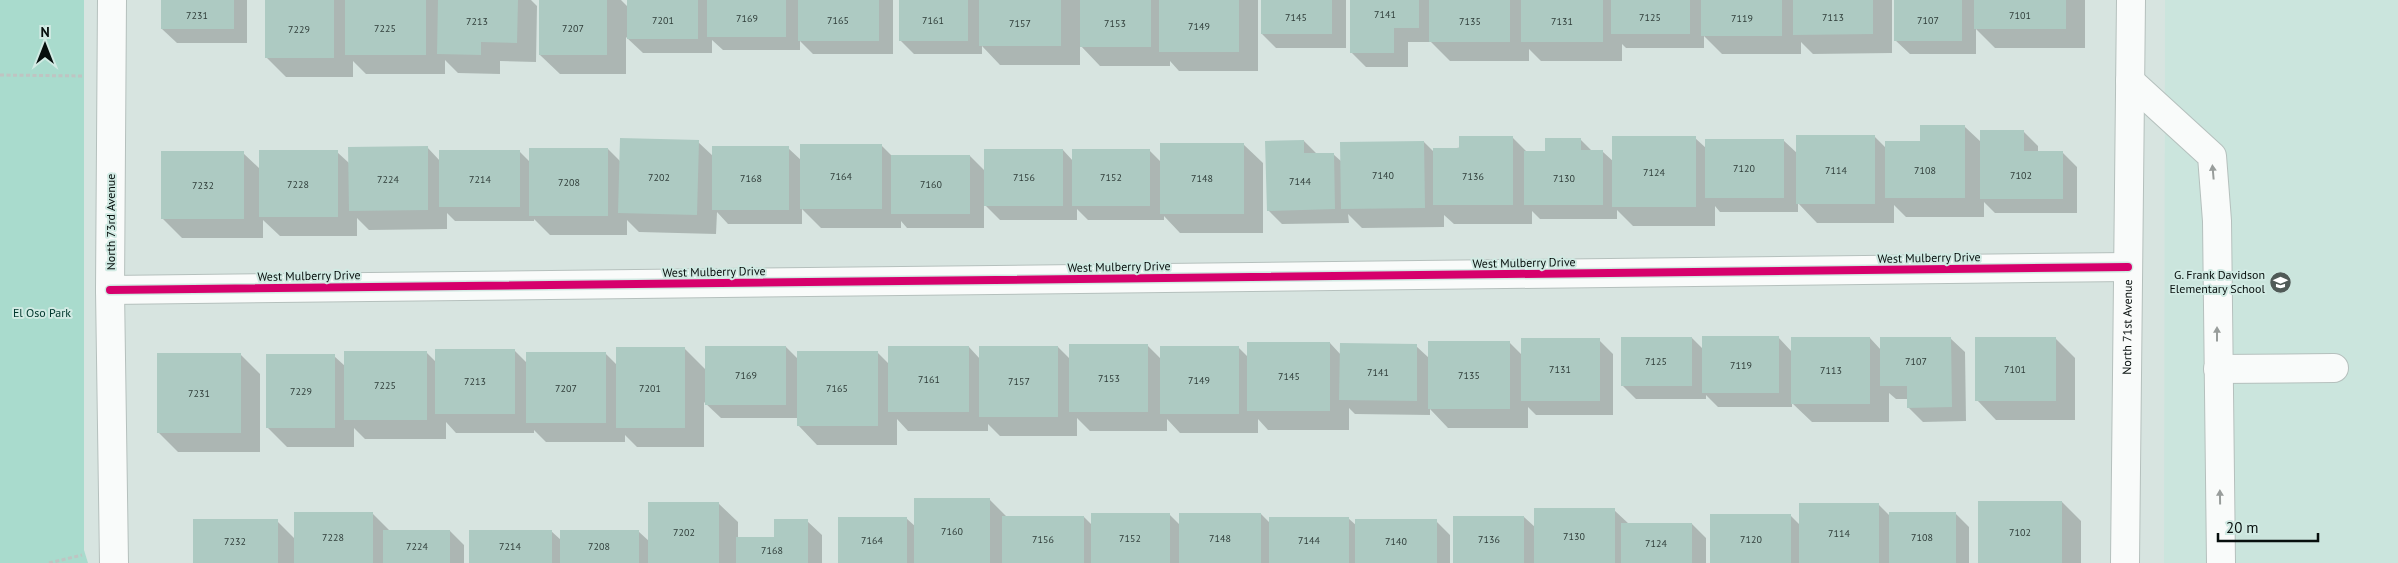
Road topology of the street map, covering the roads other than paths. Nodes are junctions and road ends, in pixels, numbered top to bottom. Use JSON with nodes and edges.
{"nodes":[{"id":1,"x":112,"y":0,"type":"edge"},
{"id":2,"x":2131,"y":0,"type":"edge"},
{"id":3,"x":2130,"y":81,"type":"junction"},
{"id":4,"x":2128,"y":267,"type":"junction"},
{"id":5,"x":110,"y":290,"type":"junction"},
{"id":6,"x":2334,"y":368,"type":"dead end"},
{"id":7,"x":2218,"y":369,"type":"junction"},
{"id":8,"x":114,"y":563,"type":"edge"},
{"id":9,"x":2126,"y":563,"type":"edge"},
{"id":10,"x":2221,"y":563,"type":"edge"}],
"edges":[{"from":1,"to":5,"type":"street","name":"North 73rd Avenue"},
{"from":2,"to":3,"type":"street","name":"North 71st Avenue"},
{"from":3,"to":4,"type":"street","name":"North 71st Avenue"},
{"from":7,"to":3,"type":"street","one_way":true},
{"from":4,"to":5,"type":"street","name":"West Mulberry Drive"},
{"from":4,"to":9,"type":"street","name":"North 71st Avenue"},
{"from":5,"to":8,"type":"street","name":"North 73rd Avenue"},
{"from":6,"to":7,"type":"street"},
{"from":10,"to":7,"type":"street","one_way":true}]}
